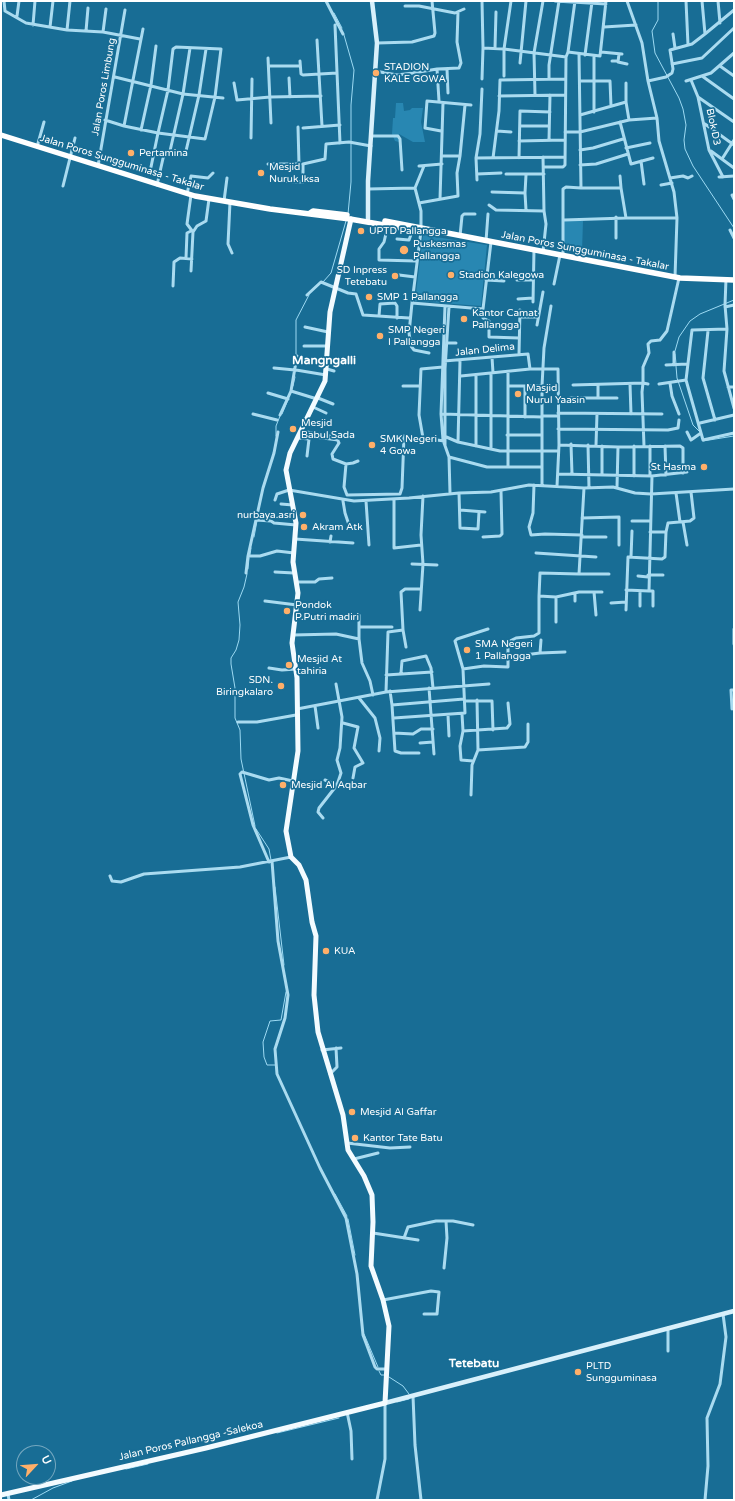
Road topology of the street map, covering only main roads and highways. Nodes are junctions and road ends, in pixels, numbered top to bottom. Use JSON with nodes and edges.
{"nodes":[{"id":1,"x":372,"y":1,"type":"edge"},
{"id":2,"x":1,"y":135,"type":"edge"},
{"id":3,"x":348,"y":217,"type":"junction"},
{"id":4,"x":368,"y":219,"type":"junction"},
{"id":5,"x":421,"y":229,"type":"junction"},
{"id":6,"x":734,"y":280,"type":"edge"},
{"id":7,"x":734,"y":1311,"type":"edge"},
{"id":8,"x":385,"y":1403,"type":"junction"},
{"id":9,"x":1,"y":1495,"type":"edge"}],
"edges":[{"from":1,"to":4,"type":"main road"},
{"from":2,"to":3,"type":"highway","name":"Jalan Poros Sungguminasa - Takalar"},
{"from":3,"to":4,"type":"highway","name":"Jalan Poros Sungguminasa - Takalar"},
{"from":3,"to":5,"type":"highway","name":"Jalan Poros Sungguminasa - Takalar"},
{"from":3,"to":8,"type":"main road"},
{"from":4,"to":5,"type":"highway","name":"Jalan Poros Sungguminasa - Takalar"},
{"from":5,"to":6,"type":"highway","name":"Jalan Poros Sungguminasa - Takalar"},
{"from":7,"to":8,"type":"main road"},
{"from":8,"to":9,"type":"main road","name":"Jalan Poros Pallangga -Salekoa"}]}
